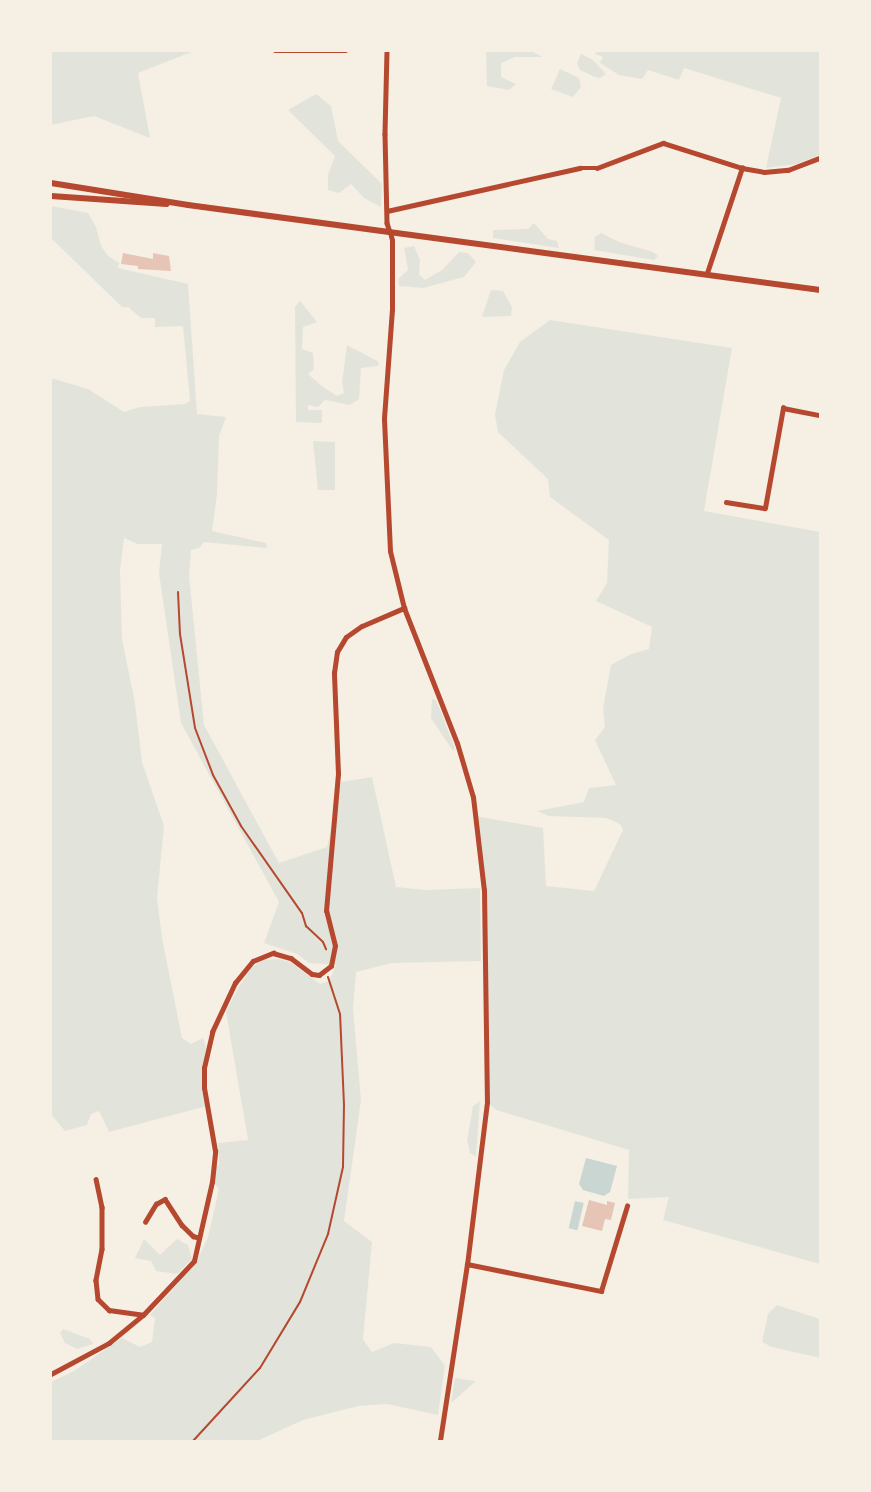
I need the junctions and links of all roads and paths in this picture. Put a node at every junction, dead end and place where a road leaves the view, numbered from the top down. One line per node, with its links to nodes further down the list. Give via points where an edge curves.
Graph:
1 (275, 51): 2 (street)
2 (346, 51)
3 (387, 51): 9 (street)
4 (820, 158): 5 (street, via 788,170 764,172)
5 (742, 168): 9 (street, via 663,143 597,168 580,168); 11 (street)
6 (51, 183): 8 (main road)
7 (51, 196): 8 (main road)
8 (188, 205): 10 (main road)
9 (387, 212): 10 (street)
10 (390, 232): 11 (main road); 16 (street, via 392,309 384,419 390,550)
11 (707, 273): 12 (main road)
12 (820, 290)
13 (820, 415): 14 (street, via 783,408 765,508)
14 (726, 502)
15 (178, 592): 17 (path, via 181,644 195,728 213,776 241,826)
16 (404, 608): 18 (street, via 362,626 346,637 337,652 334,673 338,774 326,911 335,958); 23 (street, via 457,743 473,797 484,890 487,1102)
17 (329, 956)
18 (326, 972): 22 (street, via 312,974 291,958 273,953 253,961 235,983 213,1032 204,1068 214,1151); 26 (path, via 340,1014 345,1105 342,1167 328,1234 300,1302 260,1368)
19 (96, 1179): 24 (street, via 102,1207 98,1299 109,1310)
20 (627, 1206): 23 (street, via 601,1292)
21 (145, 1222): 22 (street, via 156,1204 165,1199 182,1225)
22 (200, 1238): 24 (street, via 194,1262)
23 (467, 1264): 27 (street)
24 (143, 1315): 25 (street, via 109,1342)
25 (51, 1374)
26 (193, 1441)
27 (440, 1441)

